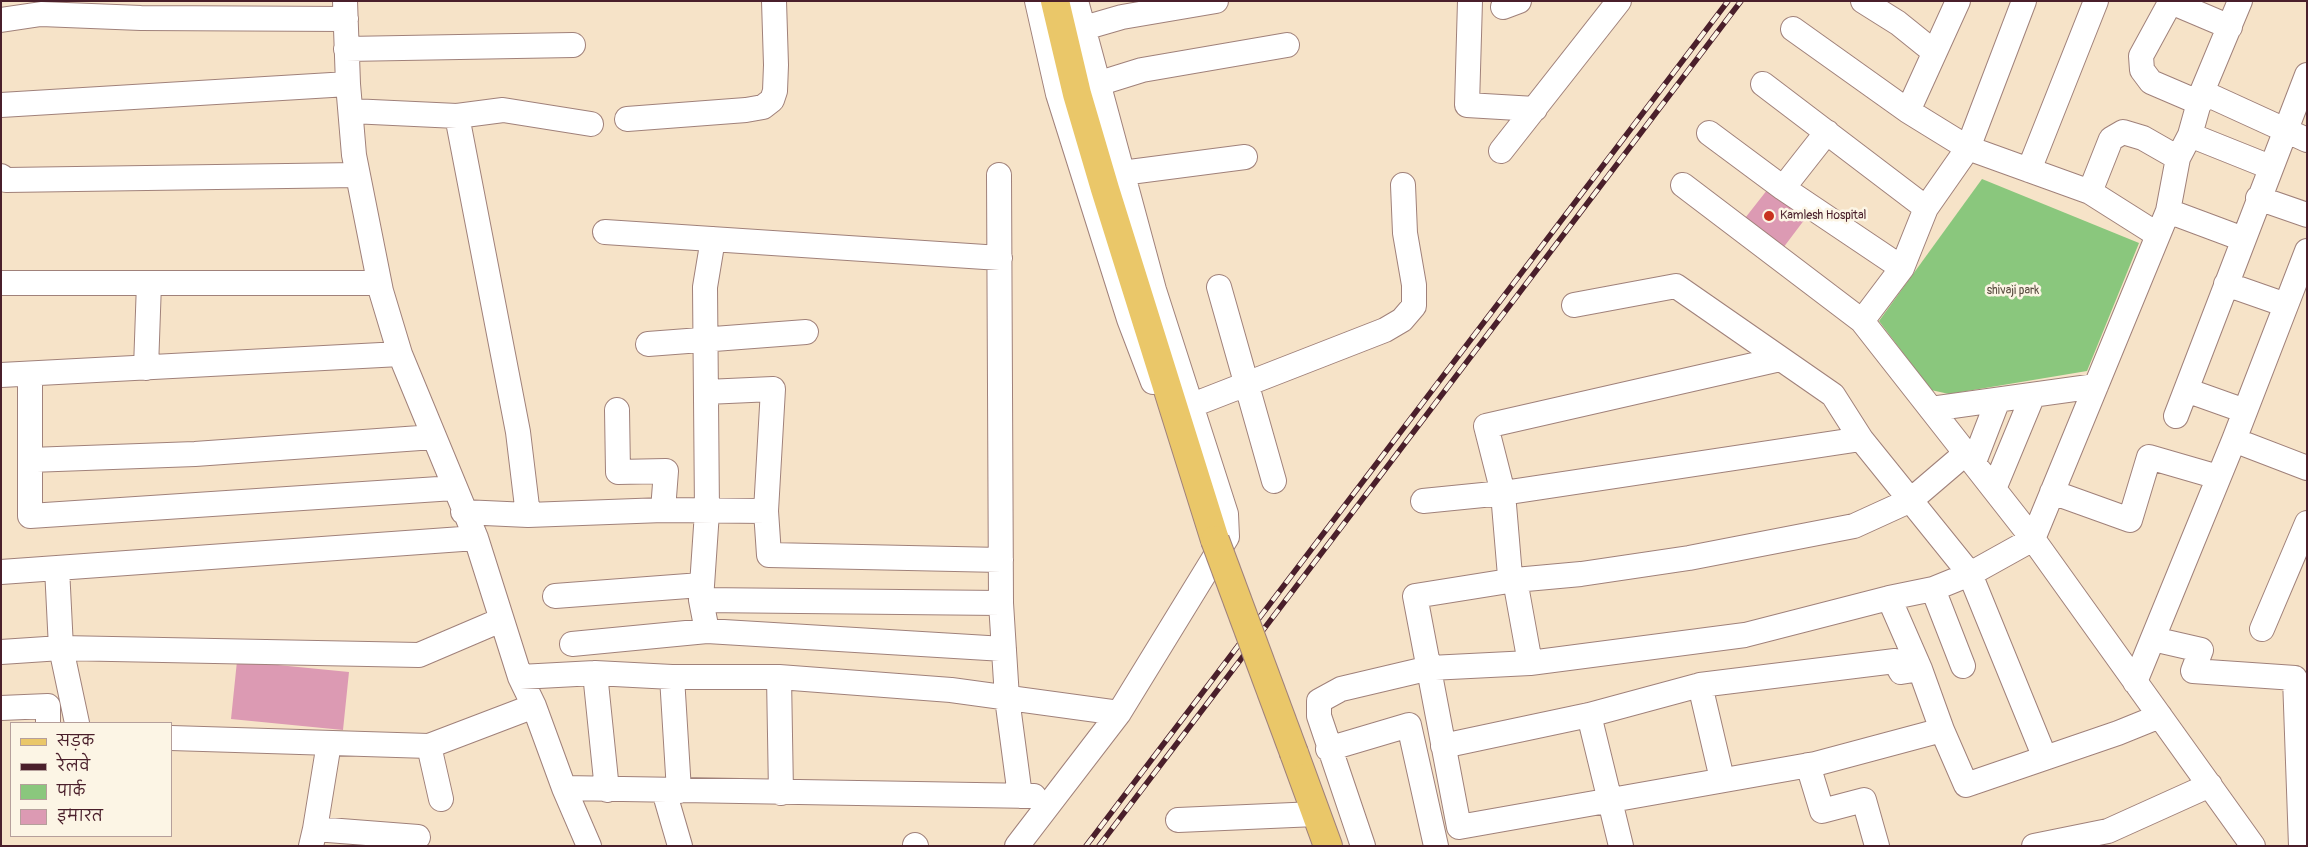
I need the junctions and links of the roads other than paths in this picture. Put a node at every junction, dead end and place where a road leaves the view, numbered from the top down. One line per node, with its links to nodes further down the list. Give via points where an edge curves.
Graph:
1 (774, 1): 34 (street, via 776,65 772,100 763,107 746,110)
2 (1037, 1): 115 (street, via 1058,94 1129,319)
3 (1055, 1): 115 (main road, via 1077,94 1105,189)
4 (1076, 1): 18 (street)
5 (1216, 1): 18 (street, via 1122,17)
6 (1470, 1): 30 (street, via 1467,105)
7 (1863, 1): 23 (street)
8 (1958, 1): 23 (street)
9 (2024, 1): 41 (street)
10 (2096, 1): 46 (street)
11 (2240, 1): 17 (street)
12 (2171, 2): 17 (street); 28 (street, via 2141,56 2142,70 2151,82)
13 (1613, 3): 30 (street)
14 (41, 8): 15 (street, via 141,18); 16 (street)
15 (345, 10): 22 (street)
16 (1, 20)
17 (2230, 27): 28 (street)
18 (1084, 28): 26 (street)
19 (1793, 29): 32 (street)
20 (573, 44): 22 (street)
21 (1287, 45): 26 (street, via 1142,70)
22 (346, 49): 25 (street)
23 (1934, 52): 32 (street)
24 (2307, 75): 36 (street)
25 (348, 84): 29 (street); 31 (street)
26 (1097, 84): 47 (street)
27 (1763, 84): 37 (street)
28 (2201, 97): 36 (street); 39 (street)
29 (1, 104)
30 (1535, 109): 42 (street)
31 (351, 111): 33 (street); 49 (street)
32 (1908, 112): 41 (street)
33 (457, 116): 35 (street, via 503,110); 111 (street, via 518,432)
34 (627, 120)
35 (591, 124)
36 (2284, 131): 40 (street); 45 (street)
37 (1827, 132): 53 (street); 56 (street)
38 (1709, 133): 53 (street)
39 (2190, 135): 44 (street); 45 (street)
40 (2307, 140)
41 (1968, 148): 46 (street); 56 (street)
42 (1501, 151)
43 (1244, 157): 47 (street)
44 (2178, 158): 54 (street, via 2143,138 2122,132 2111,138); 57 (street)
45 (2270, 167): 55 (street)
46 (2029, 170): 54 (street)
47 (1122, 173): 88 (street)
48 (999, 174): 64 (street)
49 (357, 175): 50 (street, via 6,180); 68 (street)
50 (1, 176)
51 (1402, 185): 82 (street, via 1414,306 1402,320 1385,330)
52 (1682, 185): 73 (street)
53 (1783, 188): 65 (street)
54 (2090, 192): 60 (street)
55 (2258, 198): 58 (street); 62 (street)
56 (1926, 208): 65 (street)
57 (2168, 211): 60 (street); 62 (street)
58 (2307, 215)
59 (604, 232): 61 (street)
60 (2158, 235): 83 (street)
61 (713, 239): 64 (street); 75 (street, via 705,287)
62 (2243, 239): 69 (street)
63 (2307, 251): 71 (street)
64 (1000, 258): 116 (street)
65 (1902, 268): 73 (street)
66 (1, 283): 67 (street)
67 (149, 283): 68 (street); 79 (street)
68 (379, 283): 77 (street)
69 (2226, 284): 71 (street); 84 (street)
70 (1219, 287): 82 (street)
71 (2286, 305): 91 (street)
72 (1574, 306): 78 (street, via 1676,286)
73 (1862, 321): 89 (street)
74 (806, 332): 75 (street)
75 (706, 340): 76 (street); 85 (street)
76 (648, 344)
77 (400, 354): 79 (street); 93 (street)
78 (1780, 359): 94 (street, via 1833,395); 104 (street, via 1486,426)
79 (146, 368): 81 (street)
80 (1, 375): 81 (street)
81 (30, 375): 97 (street)
82 (1245, 386): 88 (street); 100 (street)
83 (2096, 386): 86 (street); 103 (street)
84 (2186, 390): 91 (street); 92 (street)
85 (706, 392): 108 (street, via 773,389); 110 (street)
86 (2033, 395): 87 (street); 102 (street)
87 (1998, 400): 89 (street); 96 (street)
88 (1190, 406): 115 (street, via 1226,514 1227,537)
89 (1931, 409): 96 (street)
90 (617, 410): 107 (street, via 618,472 666,471)
91 (2245, 411): 95 (street)
92 (2176, 416)
93 (434, 437): 97 (street, via 195,454); 101 (street)
94 (1860, 439): 104 (street); 105 (street)
95 (2234, 440): 98 (street); 99 (street)
96 (1970, 457): 102 (street); 105 (street)
97 (30, 460): 101 (street, via 30,516)
98 (2307, 468)
99 (2218, 477): 103 (street, via 2149,457 2130,520); 129 (street)
100 (1274, 481)
101 (454, 488): 109 (street)
102 (1994, 489): 114 (street)
103 (2052, 492): 114 (street)
104 (1502, 493): 106 (street); 120 (street, via 1510,576)
105 (1911, 500): 119 (street); 120 (street, via 1854,526 1689,558)
106 (1423, 501)
107 (663, 510): 110 (street); 111 (street)
108 (766, 511): 110 (street); 116 (street, via 769,555)
109 (463, 512): 111 (street); 113 (street)
110 (707, 512): 122 (street)
111 (528, 515)
112 (2307, 523): 128 (street)
113 (476, 538): 117 (street); 126 (street)
114 (2033, 540): 119 (street); 142 (street)
115 (1216, 546): 147 (street); 170 (main road, bridge)
116 (1001, 560): 125 (street)
117 (58, 568): 118 (street); 131 (street)
118 (1, 572)
119 (1970, 574): 121 (street); 158 (street)
120 (1516, 580): 134 (street); 136 (street, via 1415,596)
121 (1933, 589): 124 (street); 135 (street)
122 (701, 593): 123 (street); 125 (street); 127 (street)
123 (555, 596)
124 (1889, 598): 134 (street, via 1745,635); 137 (street)
125 (1001, 603): 132 (street)
126 (501, 620): 131 (street, via 419,655); 139 (street)
127 (707, 630): 130 (street); 132 (street)
128 (2262, 630)
129 (2153, 639): 142 (street); 185 (street, via 2201,650 2194,671 2295,678)
130 (572, 644)
131 (61, 648): 133 (street); 151 (street)
132 (1004, 649): 144 (street)
133 (1, 652)
134 (1530, 663): 136 (street)
135 (1963, 666)
136 (1430, 668): 156 (street); 157 (street, via 1341,689 1319,701 1318,716)
137 (1920, 669): 143 (street, via 1901,672 1896,661); 152 (street)
138 (595, 673): 139 (street); 140 (street); 163 (street)
139 (520, 677): 145 (street)
140 (672, 677): 141 (street); 164 (street)
141 (779, 677): 144 (street, via 951,690); 165 (street)
142 (2135, 682): 149 (street)
143 (1700, 685): 148 (street); 160 (street)
144 (1007, 698): 147 (street); 166 (street)
145 (534, 706): 155 (street); 162 (street)
146 (1, 708): 150 (street, via 48,706)
147 (1119, 713): 167 (street)
148 (1589, 714): 156 (street); 169 (street)
149 (2160, 716): 158 (street); 161 (street)
150 (48, 722)
151 (76, 722)
152 (1942, 730): 158 (street, via 1966,785); 159 (street)
153 (172, 738): 154 (street)
154 (329, 743): 155 (street); 173 (street)
155 (429, 746): 168 (street)
156 (1443, 746): 169 (street, via 1459,827)
157 (1328, 749): 179 (street); 180 (street, via 1409,725)
158 (2045, 758)
159 (1808, 765): 160 (street); 182 (street, via 1822,811 1864,800)
160 (1722, 779): 169 (street)
161 (2210, 786): 174 (street); 184 (street)
162 (564, 788): 163 (street); 175 (street)
163 (607, 790): 164 (street)
164 (671, 791): 165 (street); 176 (street)
165 (781, 793): 166 (street)
166 (1020, 796): 167 (street)
167 (1055, 797): 177 (street)
168 (441, 799)
169 (1610, 800): 181 (street)
170 (1316, 814): 171 (street); 178 (main road)
171 (1178, 820)
172 (418, 836): 173 (street)
173 (313, 837)
174 (2088, 840): 183 (street)
175 (589, 846)
176 (680, 846)
177 (1018, 846)
178 (1328, 846)
179 (1363, 846)
180 (1436, 846)
181 (1621, 846)
182 (1877, 846)
183 (2034, 846)
184 (2253, 846)
185 (2301, 846)

